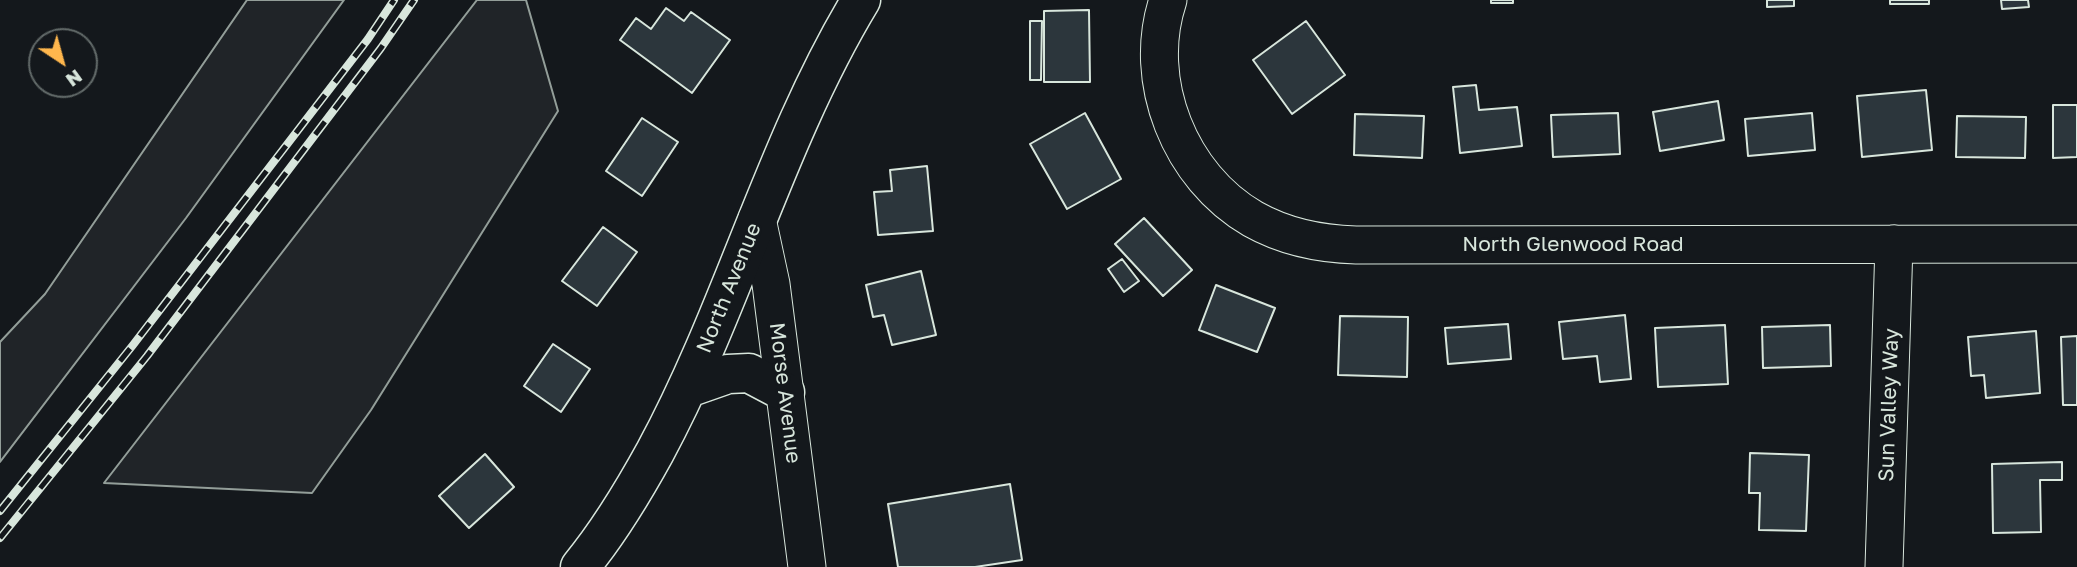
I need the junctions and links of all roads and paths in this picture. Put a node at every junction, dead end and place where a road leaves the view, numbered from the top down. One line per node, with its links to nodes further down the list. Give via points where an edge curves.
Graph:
1 (861, 0): 3 (main road, North Avenue, via 809,96)
2 (1168, 0): 4 (street, North Glenwood Road, via 1159,54 1161,73 1168,113 1185,149 1208,182 1237,208 1291,235 1356,245)
3 (757, 219): 6 (main road, North Avenue); 7 (street, Morse Avenue)
4 (1894, 244): 5 (street, North Glenwood Road); 10 (street, Sun Valley Way)
5 (2077, 244)
6 (688, 388): 7 (main road, via 728,374 749,373); 8 (main road, North Avenue, via 637,484)
7 (785, 392): 9 (street, Morse Avenue)
8 (580, 567)
9 (807, 567)
10 (1884, 567)

